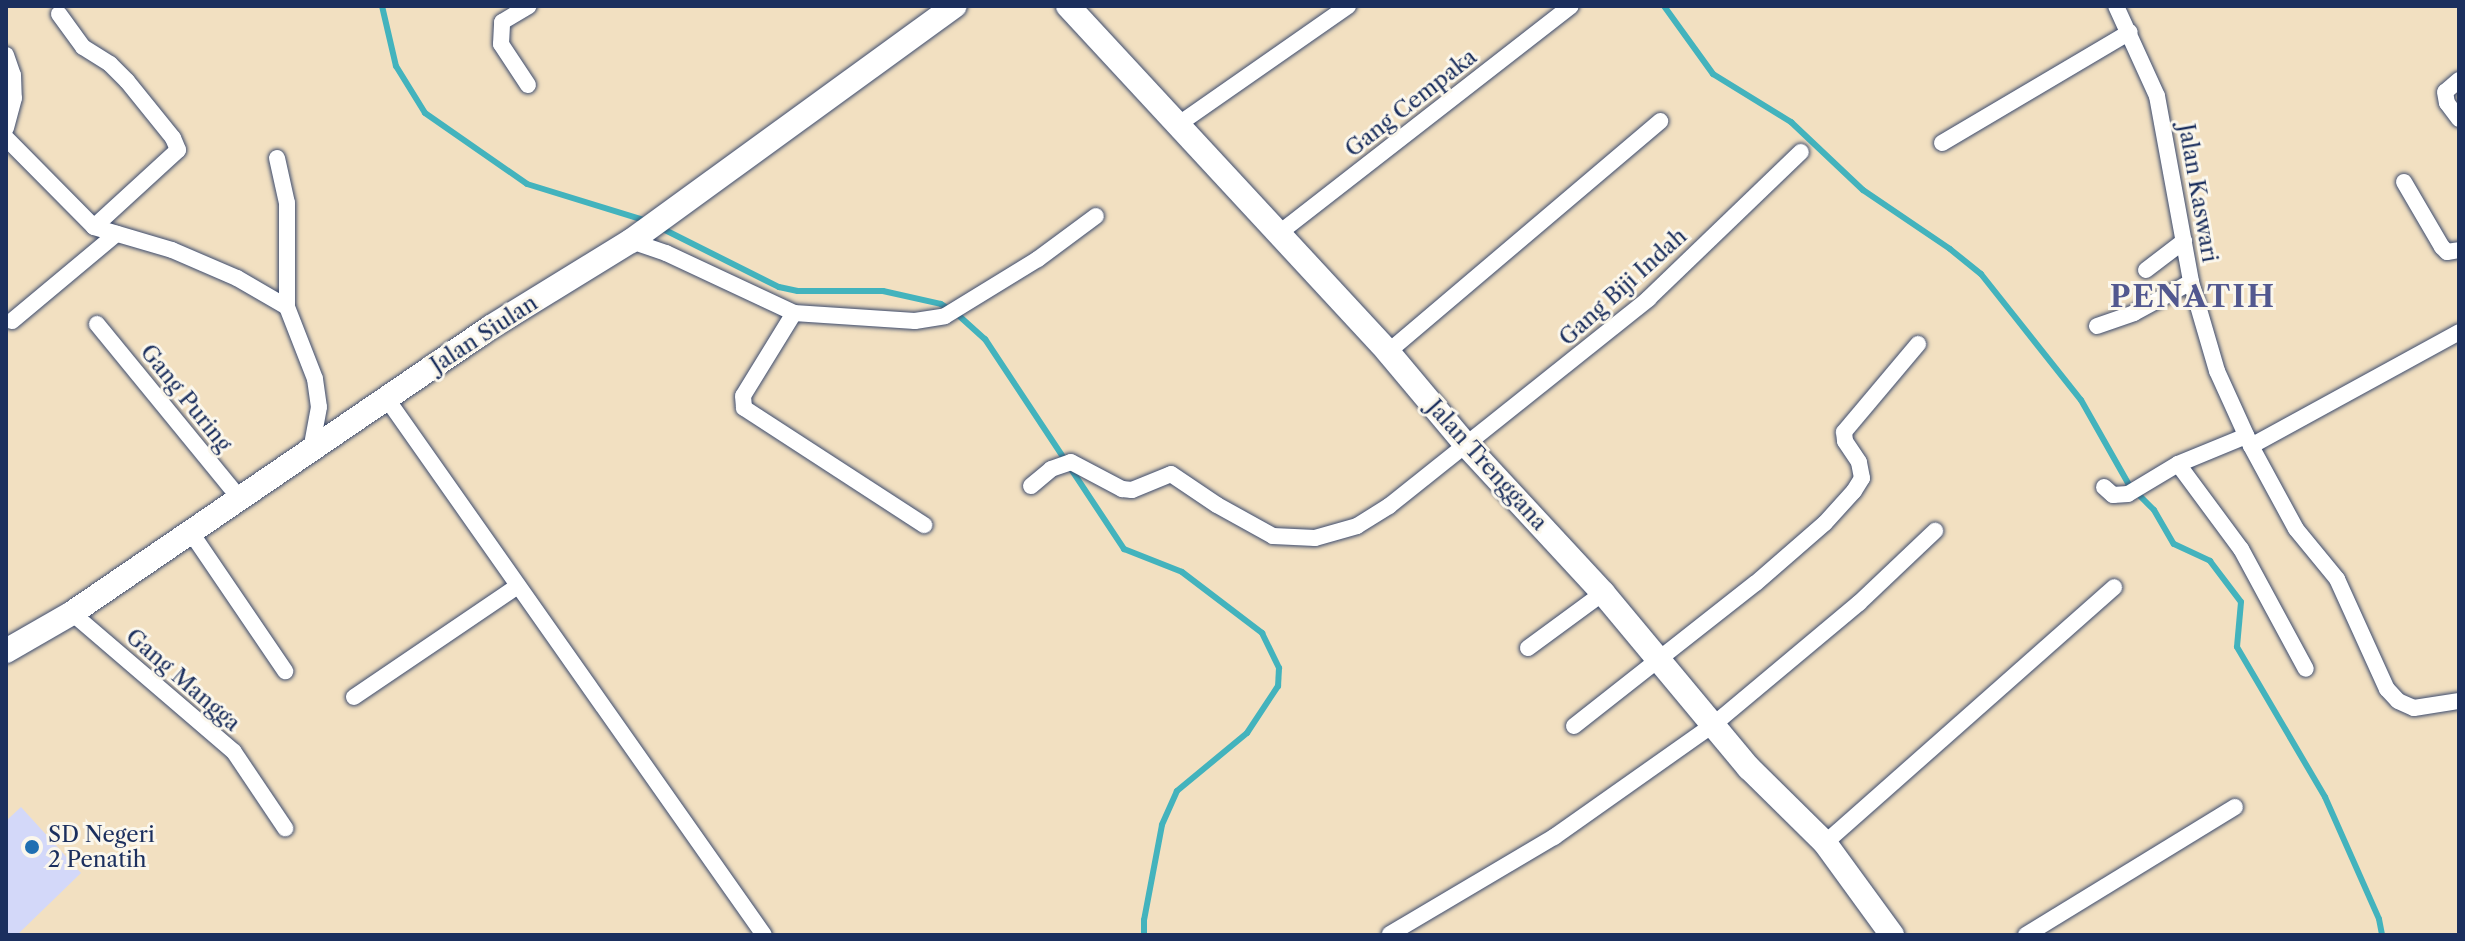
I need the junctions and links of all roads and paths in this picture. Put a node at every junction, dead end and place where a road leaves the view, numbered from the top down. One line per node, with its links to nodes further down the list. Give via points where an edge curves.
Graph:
1 (529, 6): 11 (street, via 502,22 501,44)
2 (955, 6): 25 (main road, Jalan Siulan)
3 (1068, 6): 14 (main road, Jalan Trenggana)
4 (1348, 6): 14 (street)
5 (1571, 6): 24 (street, Gang Cempaka)
6 (2116, 6): 8 (street, Jalan Kaswari)
7 (59, 14): 22 (street, via 83,47 127,81 178,150)
8 (2130, 32): 17 (street); 26 (street, Jalan Kaswari, via 2161,111)
9 (6, 55): 15 (street, via 14,98)
10 (2459, 80): 12 (street, via 2445,92)
11 (528, 85)
12 (2459, 119)
13 (1660, 121): 37 (street)
14 (1176, 126): 24 (main road, Jalan Trenggana)
15 (6, 128)
16 (6, 138): 22 (street)
17 (1942, 143)
18 (1801, 152): 41 (street, Gang Biji Indah, via 1648,299)
19 (277, 158): 30 (street, via 287,203)
20 (2404, 182): 27 (street, via 2442,247 2447,252)
21 (1096, 216): 31 (street, via 958,310 915,321)
22 (94, 227): 23 (street)
23 (116, 234): 30 (street, via 172,250); 32 (street)
24 (1278, 234): 37 (main road, Jalan Trenggana)
25 (631, 241): 31 (street); 38 (main road, Jalan Siulan, via 491,327)
26 (2184, 241): 28 (street); 29 (street, Jalan Kaswari)
27 (2459, 250)
28 (2146, 270)
29 (2191, 282): 34 (street); 39 (street, Jalan Kaswari, via 2217,371)
30 (287, 307): 40 (street, via 315,379)
31 (794, 313): 46 (street, via 743,396 744,408)
32 (12, 321)
33 (97, 324): 45 (street, Gang Puring)
34 (2097, 326)
35 (2459, 332): 39 (street)
36 (1918, 344): 55 (street, via 1844,432 1862,478 1854,491 1756,583)
37 (1388, 352): 41 (main road, Jalan Trenggana)
38 (379, 405): 40 (main road, Jalan Siulan); 49 (street)
39 (2248, 441): 42 (street); 59 (street, Jalan Kaswari, via 2296,529 2337,579 2387,689 2414,708)
40 (320, 443): 45 (main road, Jalan Siulan)
41 (1466, 445): 43 (street, Gang Biji Indah, via 1368,519 1315,538 1288,539 1263,532 1171,474 1122,489 1071,462 1051,469); 51 (main road, Jalan Trenggana)
42 (2178, 464): 44 (street, via 2128,494 2113,495); 56 (street, via 2241,549)
43 (1031, 486)
44 (2104, 487)
45 (241, 500): 48 (main road, Jalan Siulan)
46 (924, 525)
47 (1935, 531): 60 (street, via 1859,603)
48 (192, 534): 52 (main road, Jalan Siulan); 57 (street)
49 (518, 586): 58 (street); 66 (street)
50 (2114, 587): 64 (street)
51 (1603, 593): 53 (street); 55 (main road, Jalan Trenggana)
52 (72, 613): 54 (main road, Jalan Siulan); 63 (street, Gang Mangga, via 234,752)
53 (1528, 648)
54 (6, 651)
55 (1656, 659): 60 (main road, Jalan Trenggana); 61 (street)
56 (2306, 669)
57 (285, 671)
58 (354, 697)
59 (2459, 701)
60 (1713, 725): 64 (main road, Jalan Trenggana); 65 (street, via 1554,837)
61 (1574, 726)
62 (2235, 807): 68 (street)
63 (285, 828)
64 (1825, 843): 67 (main road, Jalan Trenggana)
65 (1390, 934)
66 (764, 935)
67 (1892, 935)
68 (2026, 935)

